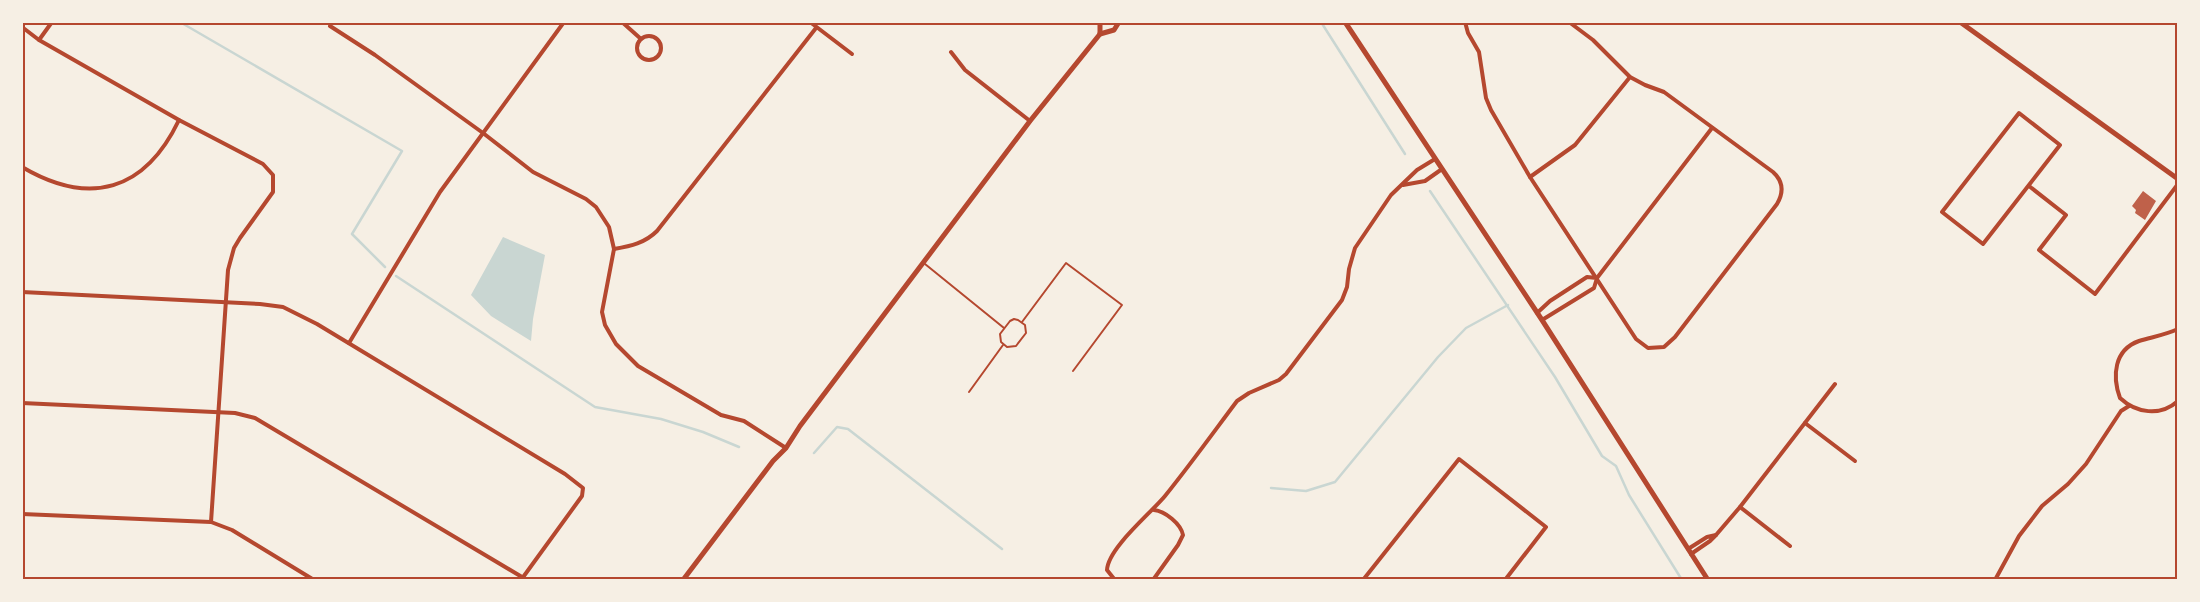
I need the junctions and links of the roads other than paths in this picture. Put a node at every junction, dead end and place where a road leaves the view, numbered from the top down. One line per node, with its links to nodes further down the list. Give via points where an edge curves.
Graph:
1 (52, 22): 16 (street)
2 (564, 22): 23 (street)
3 (622, 22): 15 (street)
4 (810, 22): 13 (street)
5 (1100, 22): 14 (street)
6 (1119, 22): 14 (street, via 1114,30)
7 (1345, 22): 24 (street)
8 (1465, 22): 27 (street, via 1479,52 1488,103)
9 (1569, 22): 19 (street, via 1593,40)
10 (1960, 22): 28 (street)
11 (330, 26): 23 (street)
12 (22, 27): 16 (street)
13 (816, 28): 18 (street); 32 (street, via 657,231 632,246)
14 (1100, 34): 21 (street)
15 (641, 38): 15 (street, via 656,39 661,49 658,56 651,60 640,57 637,46)
16 (39, 40): 20 (street)
17 (951, 52): 21 (street, via 965,70)
18 (852, 54)
19 (1630, 77): 22 (street, via 1664,92); 27 (street, via 1575,145)
20 (179, 120): 25 (street, via 171,137 142,171 100,189 52,182); 36 (street, via 255,160 273,175 273,192 234,248)
21 (1030, 121): 33 (street)
22 (1712, 128): 34 (street); 34 (street, via 1777,176 1782,188 1777,204 1670,342 1661,348 1648,348 1636,339)
23 (483, 133): 32 (street, via 533,172 596,207 609,228); 42 (street, via 440,192)
24 (1435, 159): 26 (street); 30 (street, via 1417,170)
25 (22, 166)
26 (1442, 169): 30 (street, via 1425,181); 37 (street)
27 (1530, 177): 34 (street)
28 (2178, 179)
29 (2178, 184): 31 (street, via 2095,294 2039,250 2066,215)
30 (1403, 185): 55 (street, via 1387,201 1355,248 1342,300 1290,369 1279,380 1238,401)
31 (2029, 186): 31 (street, via 1983,244 1942,212 2020,113 2060,145)
32 (614, 249): 52 (street, via 602,312 616,344 638,366 721,415 744,421)
33 (923, 263): 40 (lane); 52 (street)
34 (1597, 278): 37 (street, via 1587,277); 38 (street, via 1594,288)
35 (22, 292): 36 (street)
36 (224, 302): 42 (street, via 283,307); 50 (street)
37 (1537, 313): 38 (street)
38 (1542, 320): 59 (street)
39 (1022, 322): 40 (lane, via 1014,319); 43 (lane, via 1026,329 1016,346); 44 (lane, via 1066,262 1122,305)
40 (1004, 328): 43 (lane, via 999,338)
41 (2178, 329): 49 (street, via 2139,341 2124,351 2117,362 2115,374 2120,398)
42 (349, 343): 60 (street, via 583,488 582,496)
43 (1003, 345): 46 (lane)
44 (1073, 372)
45 (1835, 384): 51 (street)
46 (969, 392)
47 (2178, 401): 49 (street, via 2153,411)
48 (22, 403): 50 (street)
49 (2129, 406): 69 (street, via 2121,412 2086,464 2042,506 2010,550)
50 (219, 413): 57 (street); 60 (street, via 246,415 266,423)
51 (1805, 424): 53 (street); 54 (street)
52 (786, 448): 63 (street)
53 (1855, 461)
54 (1740, 507): 58 (street); 59 (street, via 1716,535 1707,537)
55 (1154, 510): 64 (street, via 1132,530 1109,560 1107,570); 65 (street, via 1179,526 1183,535)
56 (22, 514): 57 (street)
57 (211, 522): 61 (street, via 232,530)
58 (1790, 546)
59 (1690, 551): 68 (street)
60 (522, 578): 62 (street)
61 (314, 580)
62 (527, 580)
63 (683, 580)
64 (1116, 580)
65 (1153, 580)
66 (1364, 580): 67 (street, via 1459,458 1546,527)
67 (1505, 580)
68 (1708, 580)
69 (1995, 580)

